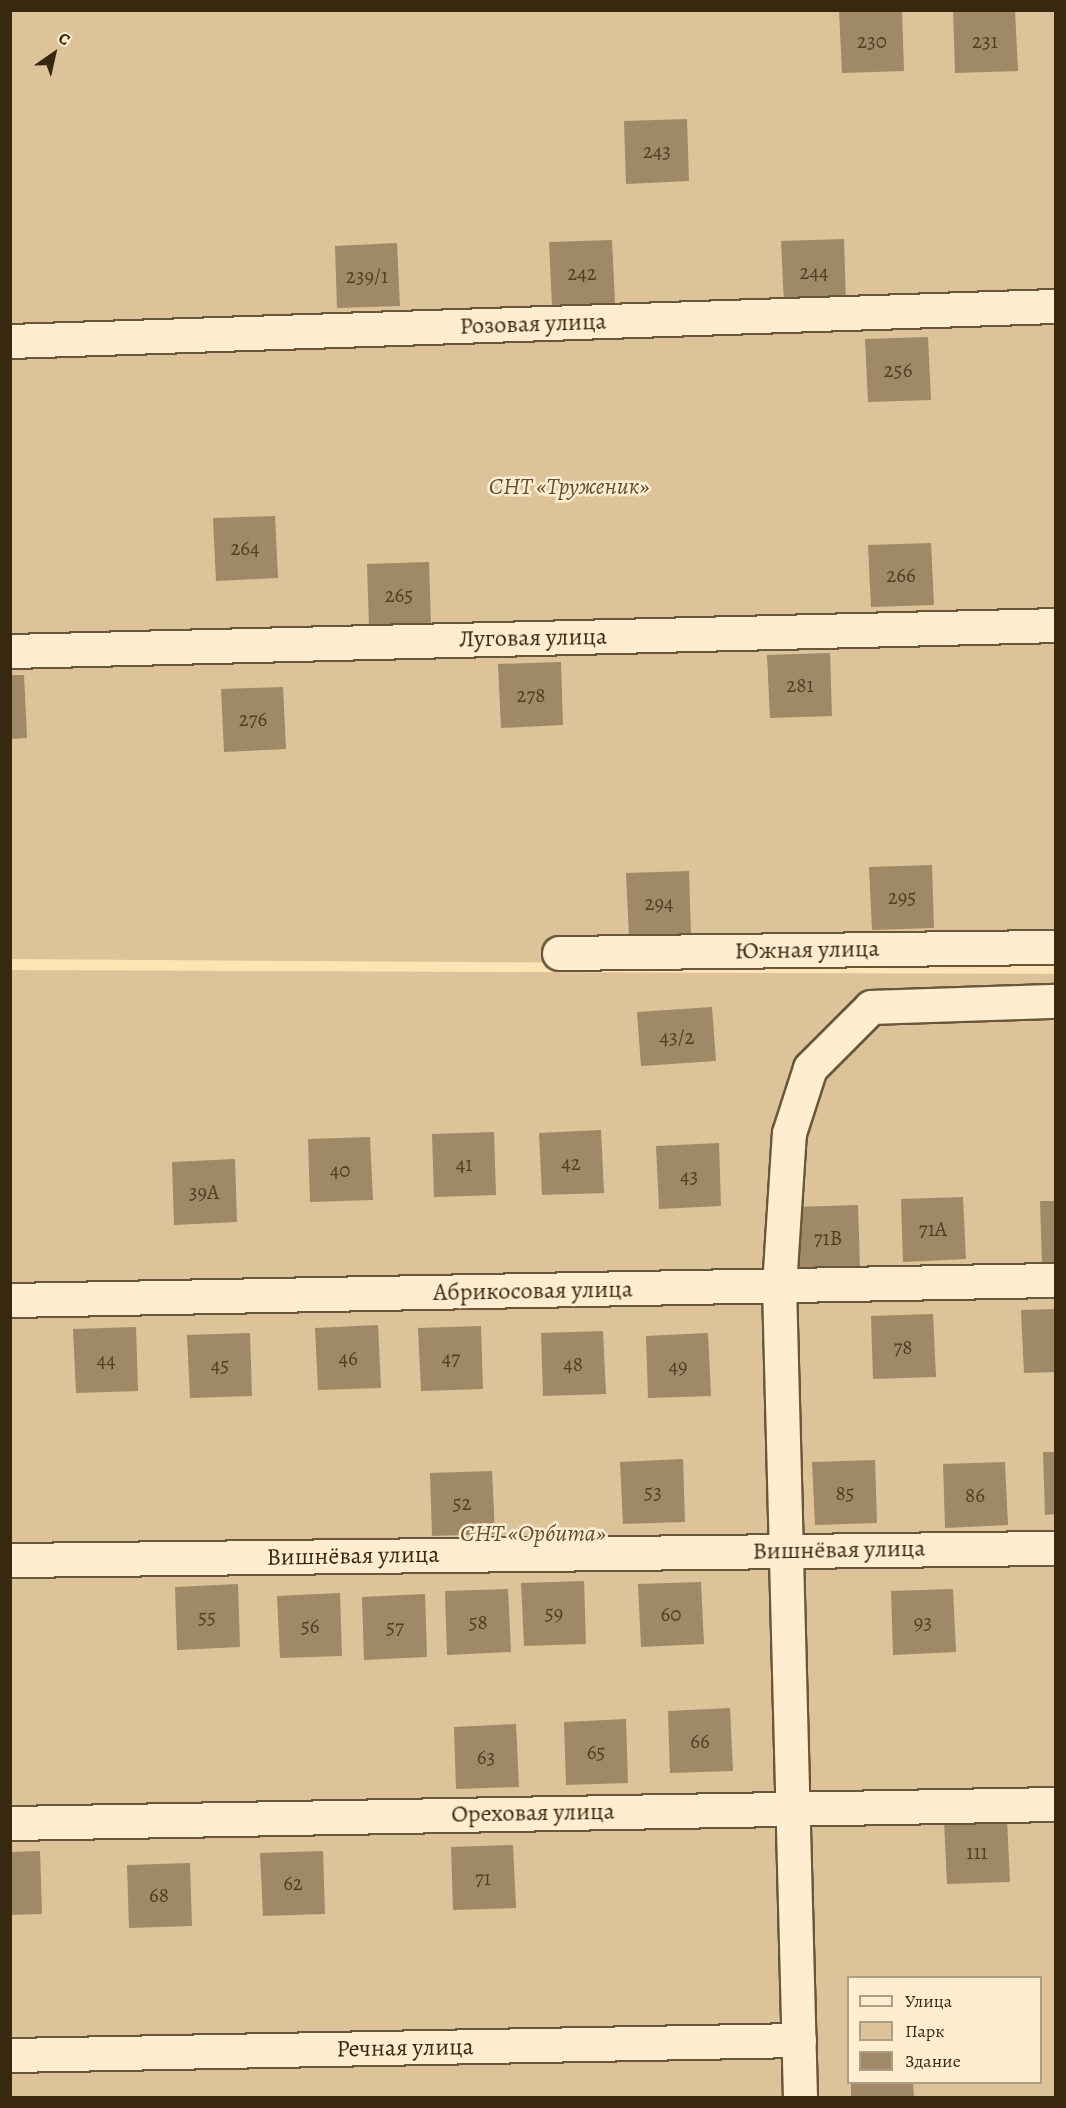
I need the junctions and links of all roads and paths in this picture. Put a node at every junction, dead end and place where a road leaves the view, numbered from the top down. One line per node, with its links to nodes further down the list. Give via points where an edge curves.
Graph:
1 (1056, 306): 2 (street, Розовая улица)
2 (10, 341)
3 (1056, 625): 4 (street, Луговая улица)
4 (10, 651)
5 (1056, 947): 6 (street, Южная улица)
6 (559, 953)
7 (1056, 1001): 9 (street, via 871,1007 810,1068 789,1133)
8 (1056, 1280): 9 (street, Абрикосовая улица)
9 (779, 1286): 10 (street, Абрикосовая улица); 12 (street)
10 (10, 1300)
11 (1056, 1548): 12 (street, Вишнёвая улица)
12 (786, 1551): 13 (street, Вишнёвая улица); 15 (street)
13 (10, 1560)
14 (1056, 1804): 15 (street, Ореховая улица)
15 (791, 1808): 16 (street, Ореховая улица); 17 (street)
16 (10, 1823)
17 (799, 2040): 18 (street, Речная улица); 19 (street)
18 (10, 2055)
19 (800, 2097)

